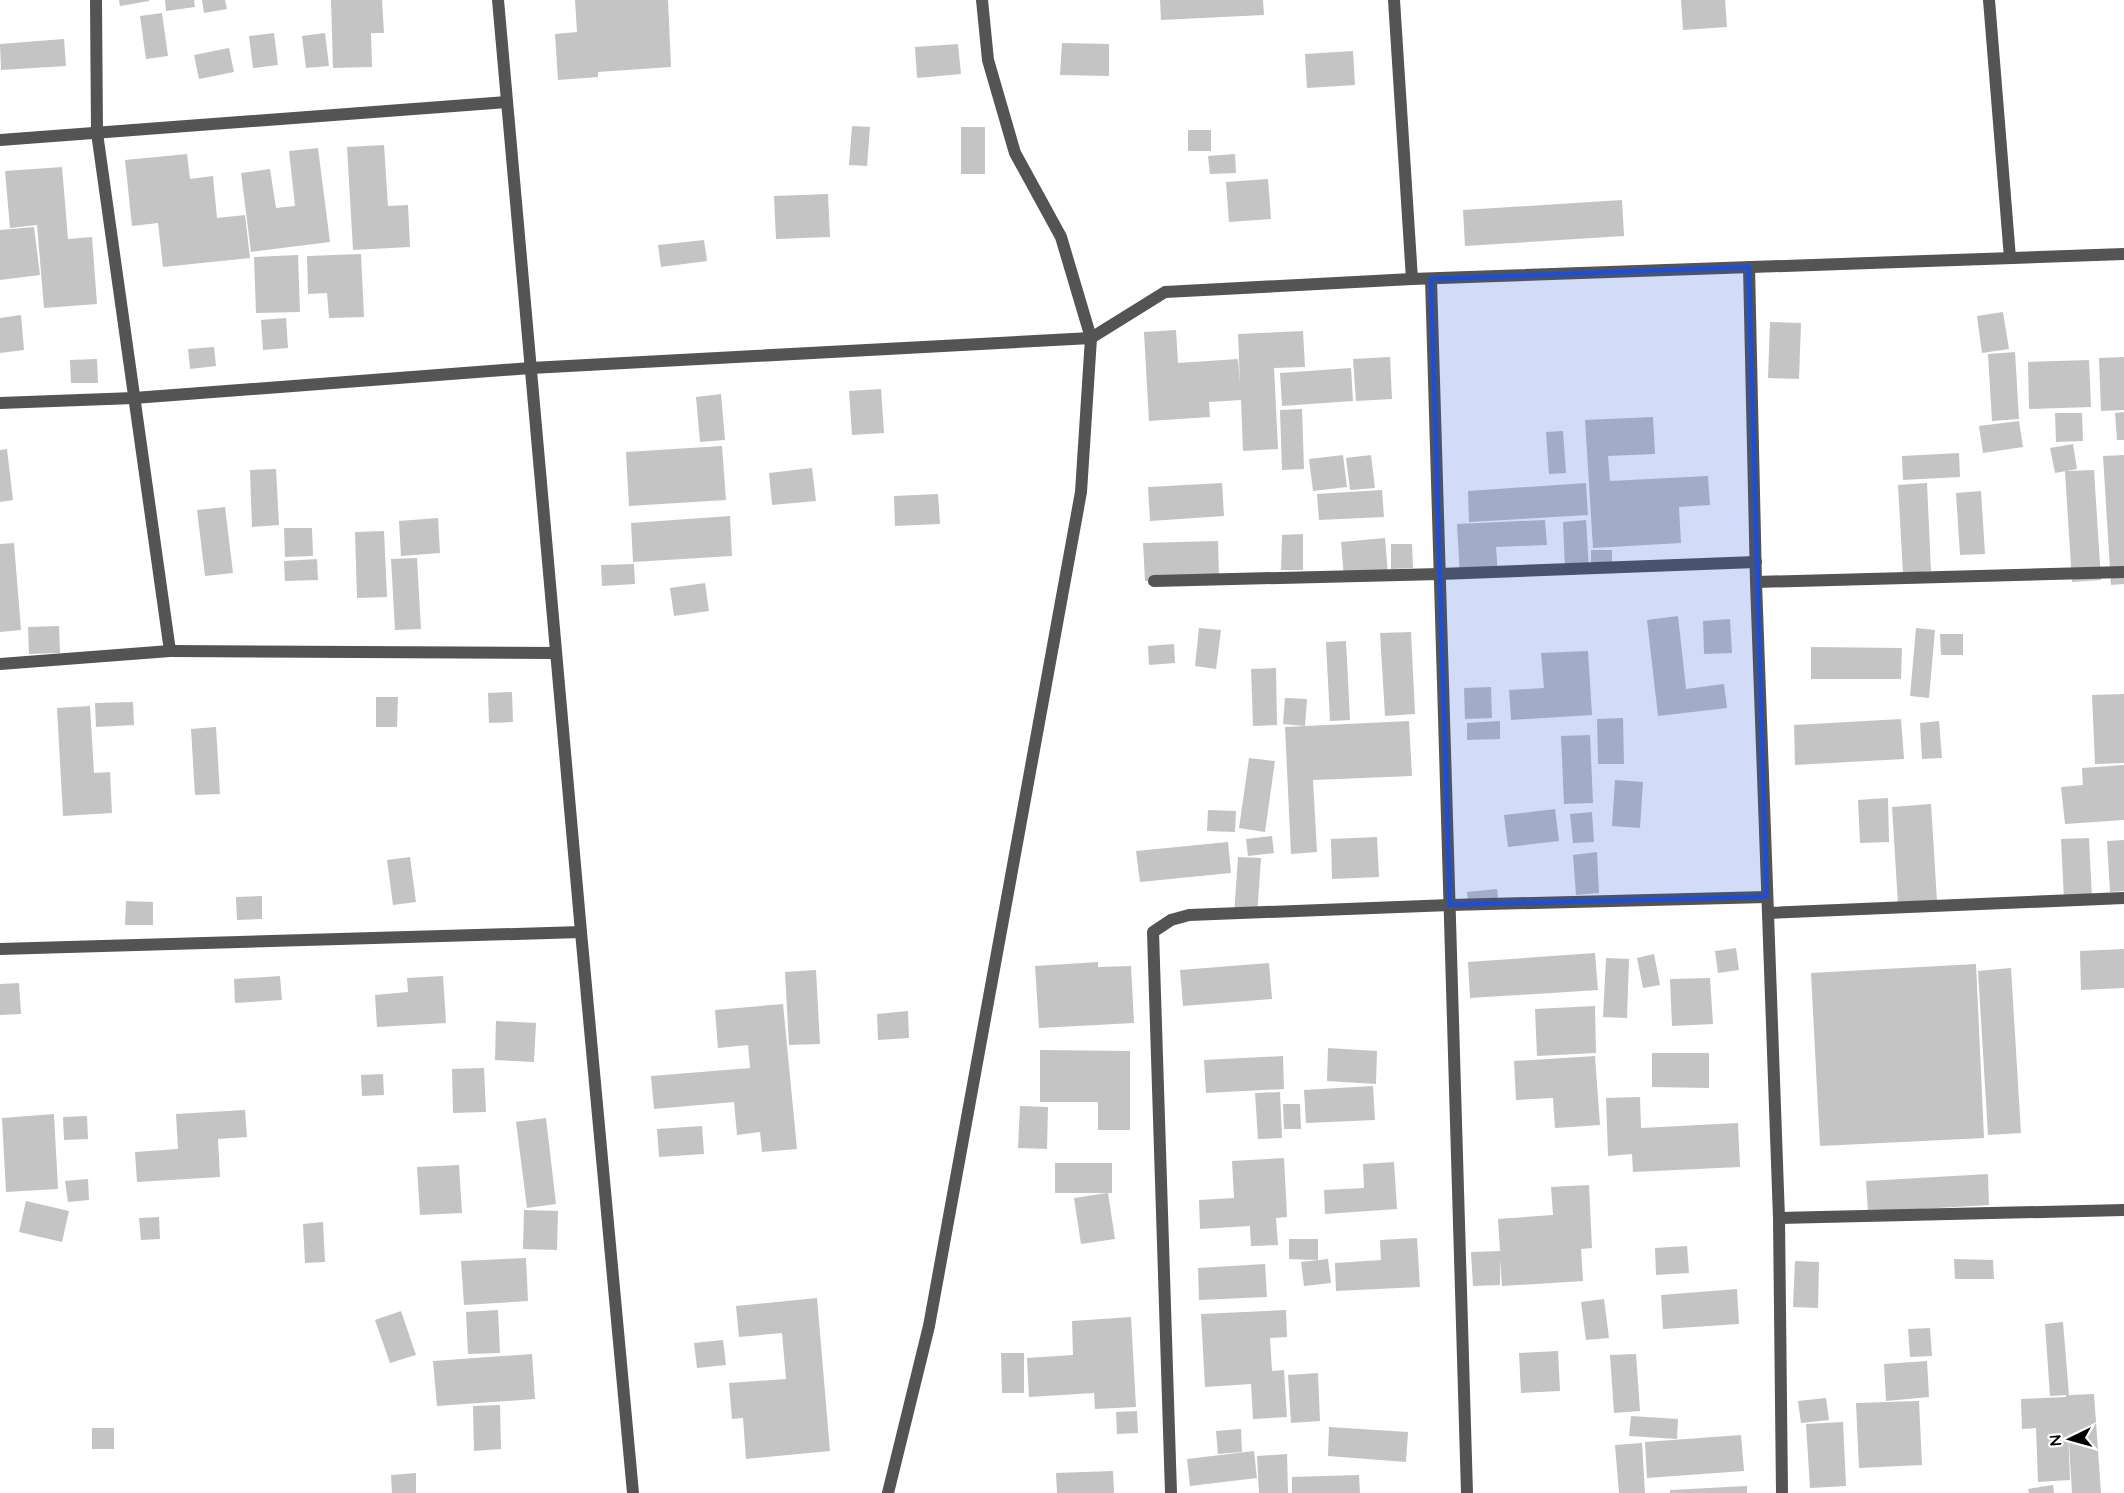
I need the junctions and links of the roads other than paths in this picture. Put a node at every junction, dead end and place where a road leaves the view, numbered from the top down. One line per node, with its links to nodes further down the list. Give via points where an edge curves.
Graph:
1 (96, 0): 7 (street)
2 (498, 0): 6 (street)
3 (982, 0): 14 (street, via 988,60 1015,153 1061,237)
4 (1394, 0): 12 (street)
5 (1989, 0): 10 (street)
6 (507, 102): 7 (street); 15 (street)
7 (97, 133): 8 (street); 16 (street)
8 (0, 140)
9 (2124, 254): 10 (street)
10 (2010, 258): 11 (street)
11 (1749, 267): 13 (street); 18 (street)
12 (1412, 279): 13 (street); 14 (street, via 1164,292)
13 (1431, 279): 20 (street)
14 (1091, 338): 15 (street); 35 (street, via 1082,492 929,1326)
15 (531, 368): 16 (street); 24 (street)
16 (134, 398): 17 (street); 23 (street)
17 (0, 403)
18 (1756, 562): 20 (street); 22 (street)
19 (2124, 572): 22 (street)
20 (1440, 574): 21 (street); 28 (street)
21 (1154, 581)
22 (1756, 582): 26 (street)
23 (170, 651): 24 (street); 25 (street)
24 (556, 653): 30 (street)
25 (0, 664)
26 (1767, 897): 28 (street); 29 (street)
27 (2124, 898): 29 (street)
28 (1450, 905): 36 (street, via 1189,915 1171,920 1153,932); 37 (street)
29 (1768, 913): 33 (street)
30 (581, 933): 31 (street); 34 (street)
31 (0, 949)
32 (2124, 1210): 33 (street)
33 (1779, 1218): 38 (street)
34 (633, 1493)
35 (888, 1493)
36 (1171, 1493)
37 (1467, 1493)
38 (1782, 1493)

